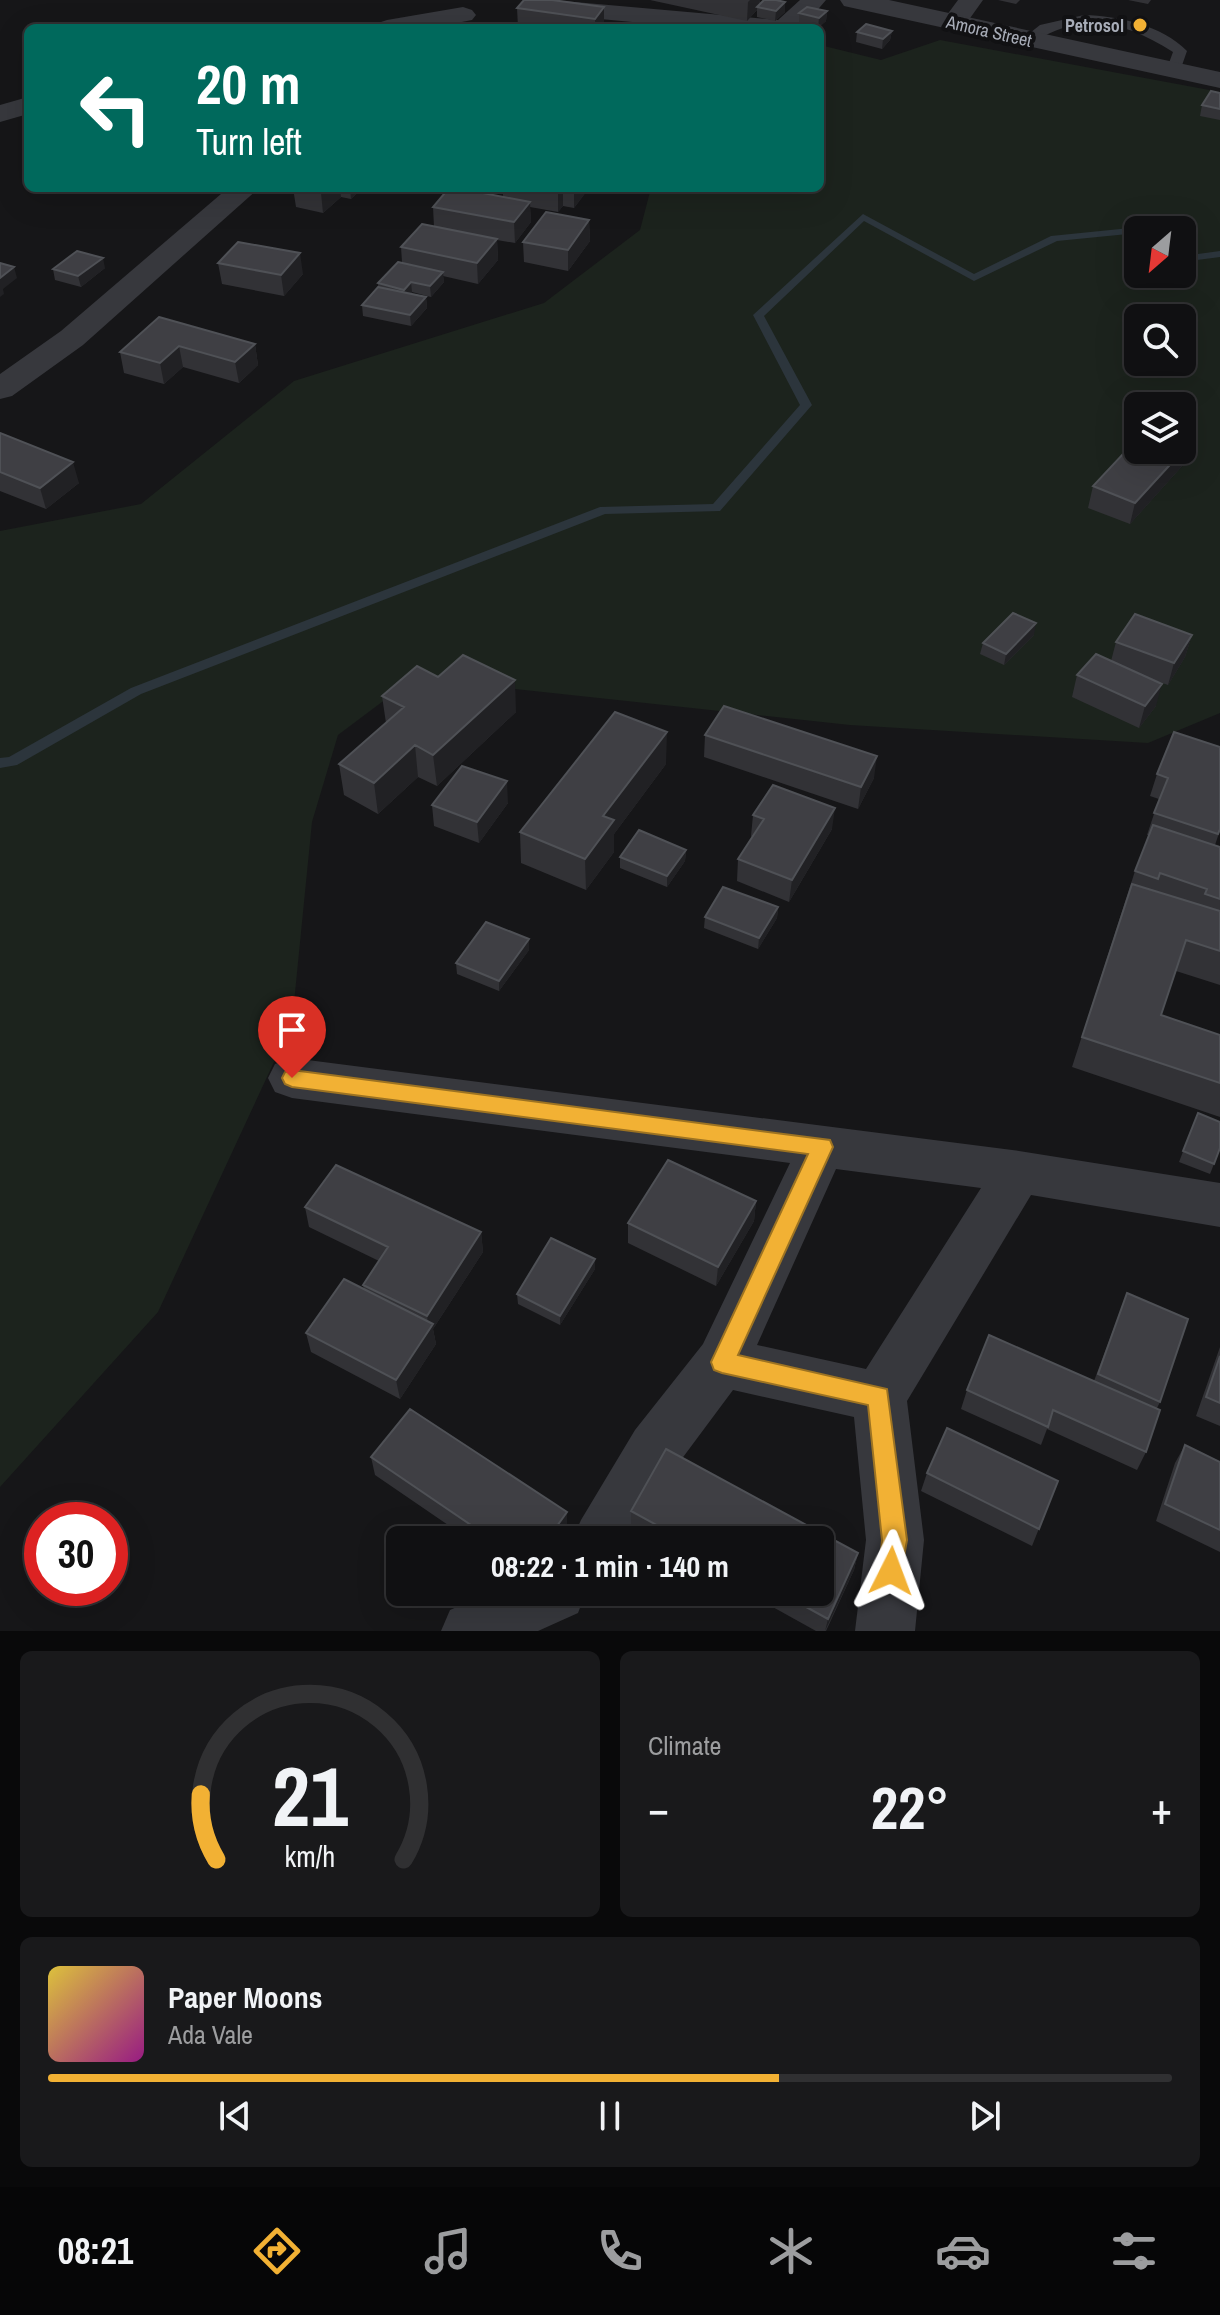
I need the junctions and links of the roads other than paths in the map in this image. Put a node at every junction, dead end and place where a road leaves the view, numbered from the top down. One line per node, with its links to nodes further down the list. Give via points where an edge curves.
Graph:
1 (814, 0): 9 (street)
2 (853, 0): 6 (street, Amora Street)
3 (971, 0): 6 (street)
4 (534, 6): 8 (street)
5 (463, 14): 7 (street)
6 (954, 23): 10 (street, Amora Street)
7 (409, 24)
8 (734, 24)
9 (792, 24)
10 (1220, 80)
11 (24, 106): 12 (street)
12 (0, 114)
13 (240, 192): 14 (street, via 72,338)
14 (0, 389)
15 (292, 1078): 16 (street)
16 (822, 1147): 17 (street); 19 (street)
17 (1019, 1172): 18 (street); 20 (street)
18 (1220, 1205)
19 (722, 1362): 20 (street); 21 (street, via 655,1449)
20 (879, 1397): 24 (street, via 895,1540)
21 (609, 1526)
22 (526, 1606): 23 (street)
23 (471, 1631)
24 (885, 1631)

